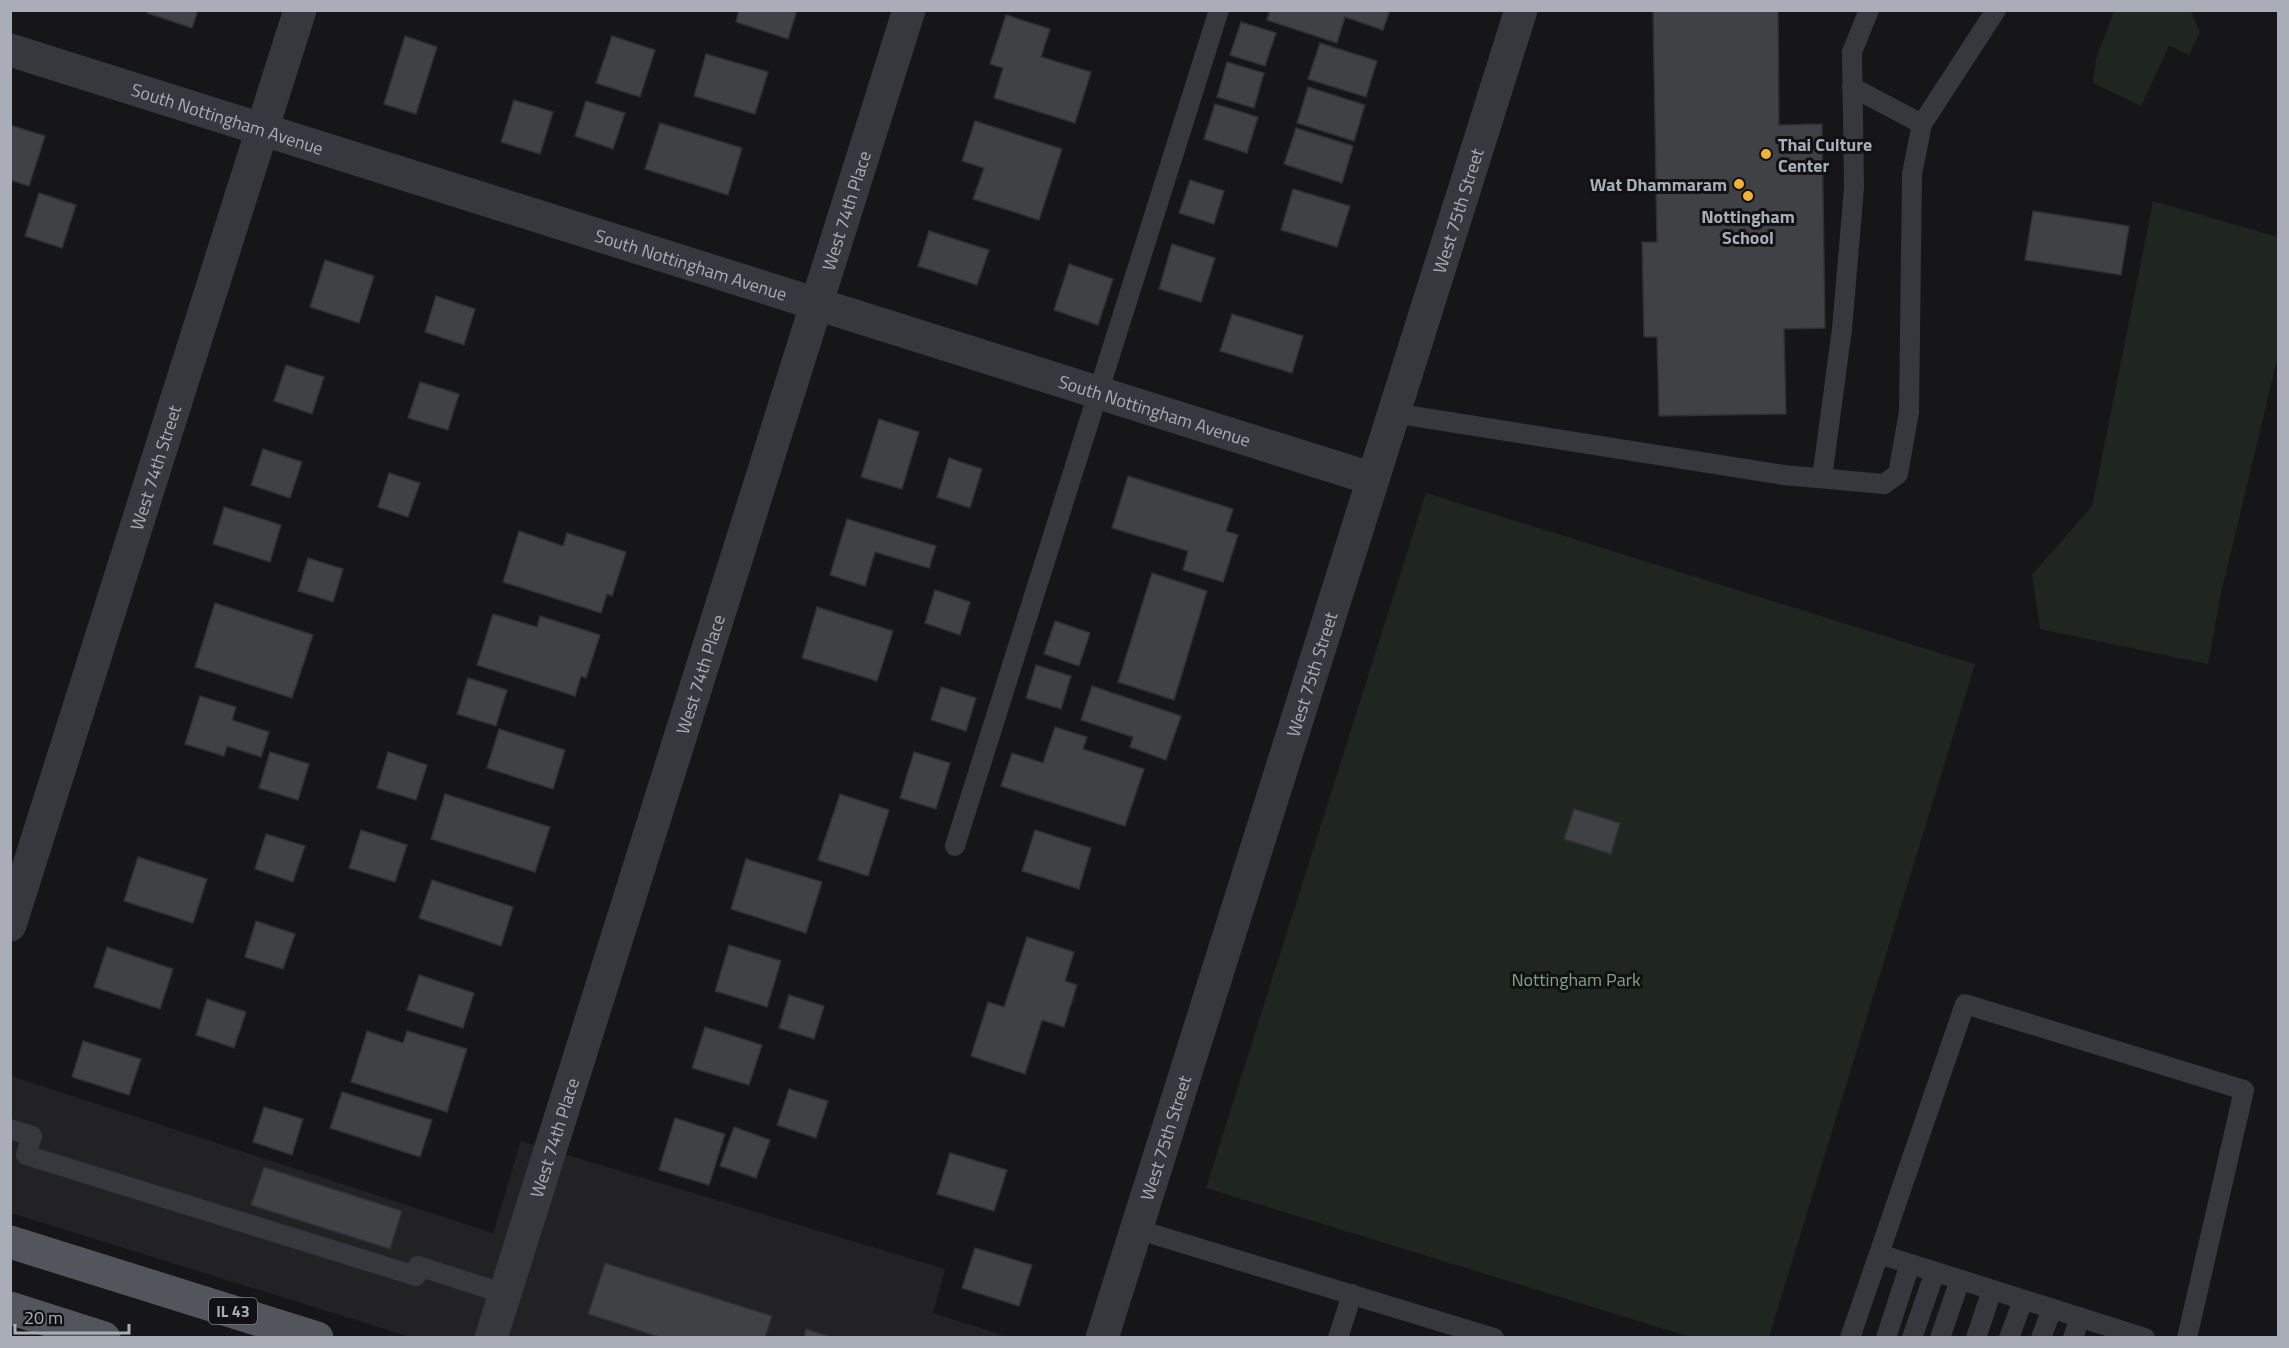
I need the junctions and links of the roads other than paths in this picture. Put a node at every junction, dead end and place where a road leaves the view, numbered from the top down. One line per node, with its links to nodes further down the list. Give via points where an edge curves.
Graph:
1 (300, 10): 10 (street, West 74th Street)
2 (909, 10): 11 (street, West 74th Place)
3 (1219, 10): 12 (lane)
4 (1521, 10): 13 (street, West 75th Street)
5 (1869, 10): 8 (lane, via 1852,52)
6 (1996, 10): 9 (lane)
7 (10, 50): 10 (street, South Nottingham Avenue)
8 (1852, 87): 9 (lane); 14 (lane, via 1854,188 1842,329)
9 (1922, 124): 14 (lane, via 1912,174 1909,412 1898,474 1884,484)
10 (262, 129): 11 (street, South Nottingham Avenue); 17 (street, West 74th Street)
11 (816, 303): 12 (street, South Nottingham Avenue); 26 (street, West 74th Place)
12 (1099, 393): 15 (street, South Nottingham Avenue); 16 (lane)
13 (1393, 413): 14 (lane); 15 (street, West 75th Street)
14 (1822, 478)
15 (1373, 479): 19 (street, West 75th Street)
16 (955, 846)
17 (10, 925)
18 (10, 1129): 26 (lane, via 32,1136 26,1155 416,1276 418,1266)
19 (1136, 1229): 27 (lane); 36 (street, West 75th Street)
20 (10, 1242): 34 (main road, IL 43)
21 (1879, 1254): 22 (lane); 39 (lane); 48 (lane, via 1965,1004 2244,1090)
22 (1910, 1264): 23 (lane); 40 (lane)
23 (1935, 1272): 24 (lane); 41 (lane)
24 (1960, 1280): 25 (lane); 42 (lane)
25 (1992, 1290): 28 (lane); 43 (lane)
26 (505, 1294): 35 (street, West 74th Place)
27 (1352, 1294): 37 (lane); 38 (lane)
28 (2023, 1299): 30 (lane); 44 (lane)
29 (10, 1308): 33 (main road)
30 (2052, 1308): 31 (lane); 45 (lane)
31 (2080, 1317): 32 (lane); 46 (lane)
32 (2115, 1333): 47 (lane)
33 (104, 1338)
34 (317, 1338)
35 (491, 1338)
36 (1102, 1338)
37 (1338, 1338)
38 (1494, 1338)
39 (1850, 1338)
40 (1886, 1338)
41 (1912, 1338)
42 (1940, 1338)
43 (1976, 1338)
44 (2009, 1338)
45 (2041, 1338)
46 (2073, 1338)
47 (2145, 1338)
48 (2187, 1338)

